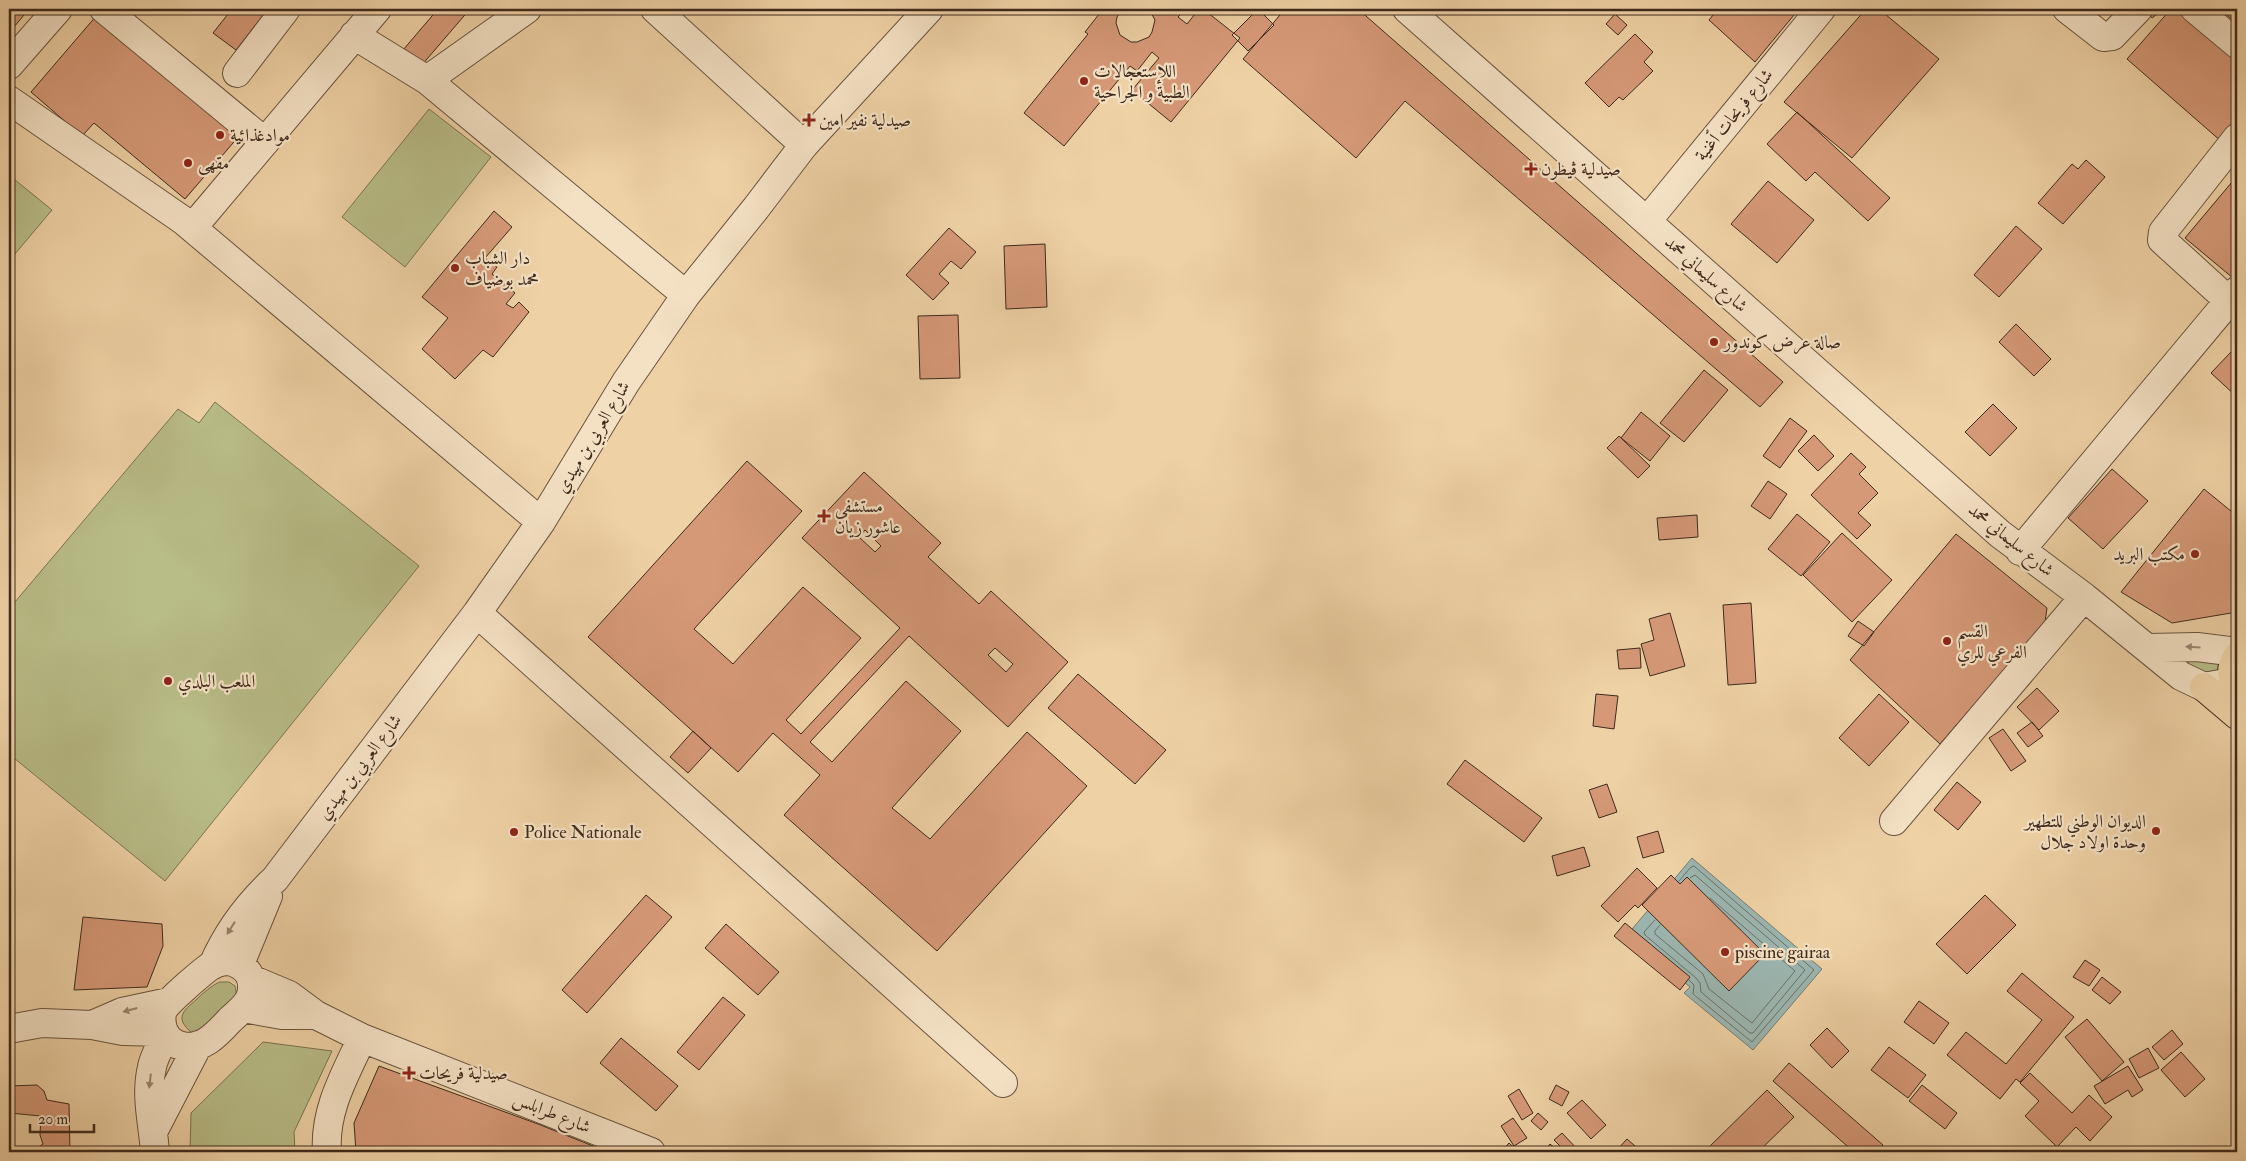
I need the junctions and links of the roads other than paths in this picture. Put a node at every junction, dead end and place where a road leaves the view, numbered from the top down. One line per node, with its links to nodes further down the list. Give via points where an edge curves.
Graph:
1 (58, 9): 15 (street)
2 (104, 9): 20 (street)
3 (286, 9): 16 (street)
4 (377, 9): 13 (street)
5 (527, 9): 17 (street)
6 (655, 9): 21 (street)
7 (929, 9): 21 (street, شارع العربي بن مهيدي)
8 (1407, 9): 22 (street, شارع سليماني محمد)
9 (1821, 9): 22 (street, شارع فريحات ٱغنية)
10 (2067, 9): 11 (street, via 2108,38)
11 (2138, 9)
12 (2195, 9): 14 (street)
13 (354, 35): 17 (street); 20 (street)
14 (2237, 44)
15 (9, 65)
16 (237, 73)
17 (427, 80): 24 (street)
18 (9, 100): 23 (street)
19 (2237, 138): 25 (street, via 2163,232 2162,240)
20 (265, 142): 23 (street)
21 (804, 145): 24 (street, شارع العربي بن مهيدي)
22 (1646, 221): 27 (street, شارع سليماني محمد)
23 (192, 228): 26 (street)
24 (686, 295): 26 (street, شارع العربي بن مهيدي, via 626,382)
25 (2233, 296): 27 (street)
26 (541, 522): 29 (street, شارع العربي بن مهيدي)
27 (2020, 551): 28 (street, شارع سليماني محمد)
28 (2084, 597): 30 (street, شارع سليماني محمد); 35 (street)
29 (477, 613): 36 (street, شارع العربي بن مهيدي); 47 (street)
30 (2149, 648): 31 (street, one-way to 30, via 2197,647); 33 (street, شارع سليماني محمد, via 2181,676)
31 (2237, 652)
32 (2236, 674): 33 (street, via 2216,686)
33 (2204, 687): 34 (main road)
34 (2237, 715)
35 (1894, 821)
36 (275, 878): 37 (street, شارع العربي بن مهيدي, one-way to 37, via 235,922); 38 (street, شارع العربي بن مهيدي)
37 (213, 965): 38 (street, via 229,960); 39 (street)
38 (246, 971): 40 (street, شارع العربي بن مهيدي, via 250,998); 41 (street, شارع طرابلس)
39 (169, 1002): 42 (street, one-way to 42, via 122,1012); 44 (street, via 161,1020)
40 (243, 1008): 41 (street, شارع طرابلس, via 282,1015); 46 (street, via 213,1038)
41 (316, 1015): 45 (street, شارع طرابلس)
42 (92, 1025): 43 (street, via 42,1023); 44 (street)
43 (9, 1029)
44 (165, 1034): 46 (street, via 178,1045); 48 (street, one-way to 48, via 152,1066 149,1085)
45 (362, 1038): 49 (street, via 328,1118); 50 (street, شارع طرابلس)
46 (198, 1045): 48 (street)
47 (1003, 1084)
48 (154, 1141)
49 (326, 1152)
50 (651, 1152)

